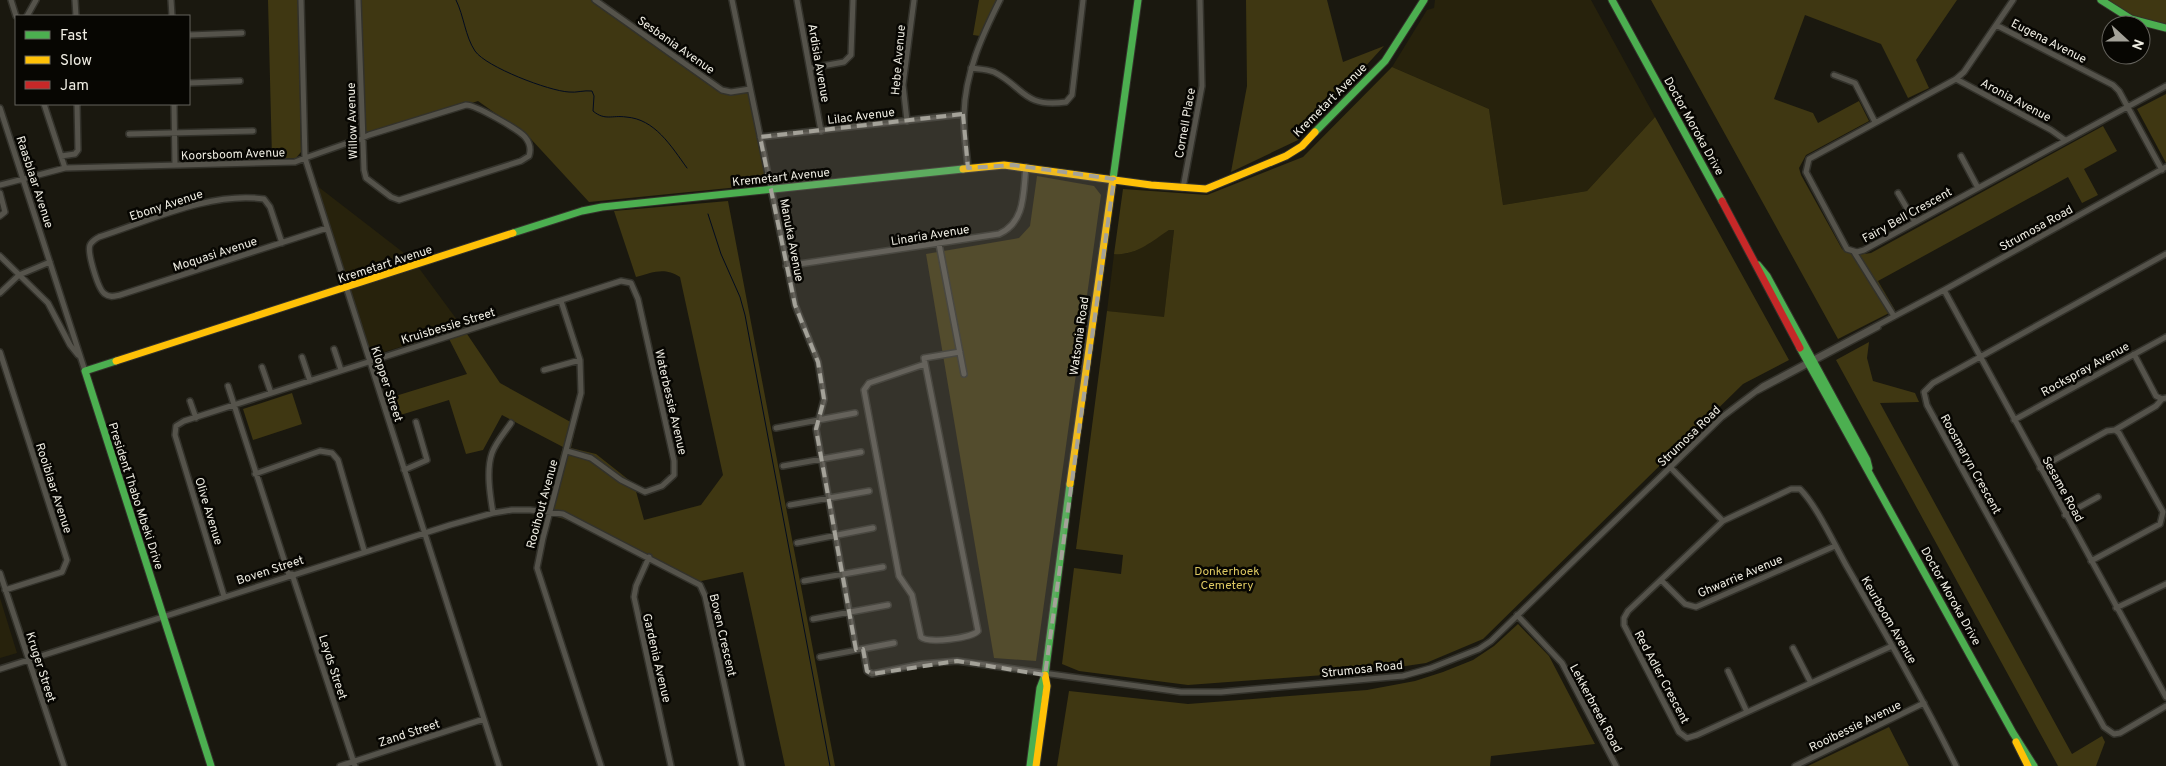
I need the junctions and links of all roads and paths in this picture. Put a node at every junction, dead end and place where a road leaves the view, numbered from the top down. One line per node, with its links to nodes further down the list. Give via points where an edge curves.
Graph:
1 (11, 0): 20 (street)
2 (36, 0): 21 (street)
3 (75, 0): 22 (street)
4 (171, 0): 23 (street)
5 (301, 0): 55 (street, Klopper Street)
6 (358, 0): 50 (street, Willow Avenue)
7 (595, 0): 35 (street, Sesbania Avenue, via 722,90)
8 (732, 0): 35 (street, Manuka Avenue)
9 (797, 0): 28 (street, Ardisia Avenue)
10 (853, 0): 28 (street, via 851,55 844,62)
11 (914, 0): 43 (street, Hebe Avenue, via 904,86)
12 (1000, 0): 29 (street)
13 (1084, 0): 29 (street, via 1072,95 1066,102 1030,98 994,72)
14 (1138, 0): 61 (street, Watsonia Road)
15 (1200, 0): 64 (street, Cornell Place, via 1202,86)
16 (1424, 0): 64 (street, Kremetart Avenue, via 1385,61 1298,149 1212,187)
17 (1612, 0): 97 (street, Doctor Moroka Drive)
18 (2013, 0): 24 (street, Fairy Bell Crescent)
19 (2102, 0): 25 (street, via 2139,22)
20 (16, 15)
21 (28, 15)
22 (76, 15)
23 (172, 15)
24 (1996, 24): 31 (street, Fairy Bell Crescent); 39 (street, Eugena Avenue, via 2109,82 2119,91)
25 (2166, 28)
26 (242, 33): 27 (street)
27 (190, 35)
28 (810, 68): 46 (street, Ardisia Avenue)
29 (971, 68): 41 (street)
30 (1834, 75): 44 (street, via 1855,84)
31 (1956, 79): 44 (street, Fairy Bell Crescent); 51 (street, Aronia Avenue)
32 (240, 81): 33 (street)
33 (190, 83)
34 (2166, 86): 39 (street, Fairy Bell Crescent)
35 (750, 89): 49 (street, Manuka Avenue)
36 (44, 105): 53 (street)
37 (77, 105): 53 (street, via 78,150)
38 (174, 105): 47 (street)
39 (2127, 106): 51 (street, Fairy Bell Crescent); 60 (street, Eugena Avenue)
40 (0, 108): 42 (street, Raasblaar Avenue)
41 (964, 114): 43 (street, Lilac Avenue); 59 (street)
42 (1, 116): 62 (street, Raasblaar Avenue)
43 (907, 121): 46 (street, Lilac Avenue)
44 (1875, 122): 74 (street, Fairy Bell Crescent, via 1813,155 1805,168 1841,242)
45 (253, 131): 47 (street)
46 (821, 131): 49 (street, Lilac Avenue)
47 (175, 132): 48 (street); 56 (street)
48 (129, 134)
49 (760, 137): 66 (street, Manuka Avenue)
50 (362, 138): 52 (street, Koorsboom Avenue, via 470,105 522,135); 52 (street, Willow Avenue, via 366,178 399,200 521,161 529,156); 55 (street, Koorsboom Avenue)
51 (2065, 140): 65 (street, Fairy Bell Crescent)
52 (530, 151)
53 (61, 156): 58 (street)
54 (1961, 156): 65 (street)
55 (305, 158): 56 (street, Koorsboom Avenue, via 295,162); 71 (street, Klopper Street)
56 (175, 166): 58 (street, Koorsboom Avenue)
57 (1026, 166): 59 (street, Kremetart Avenue); 61 (street, Kremetart Avenue); 73 (street, Linaria Avenue, via 1020,214 1014,223 999,234)
58 (65, 168): 62 (street, Koorsboom Avenue)
59 (968, 168): 66 (street, Kremetart Avenue)
60 (2164, 168): 81 (street, Strumosa Road)
61 (1114, 179): 64 (street, Kremetart Avenue); 168 (street, Watsonia Road)
62 (24, 180): 63 (street, Koorsboom Avenue); 77 (street, Raasblaar Avenue)
63 (0, 185)
64 (1183, 188)
65 (1978, 188): 70 (street, Fairy Bell Crescent)
66 (772, 190): 78 (street, Manuka Avenue); 80 (street, Kremetart Avenue, via 582,211)
67 (0, 193): 69 (street, via 5,212)
68 (1898, 193): 70 (street)
69 (0, 216)
70 (1915, 222): 74 (street, Fairy Bell Crescent, via 1864,250)
71 (327, 228): 72 (street, Moquasi Avenue); 80 (street, Klopper Street)
72 (282, 243): 83 (street, Moquasi Avenue); 83 (street, Ebony Avenue, via 270,207 264,199 207,202 92,242 90,255 100,287)
73 (939, 244): 78 (street, Linaria Avenue); 90 (street)
74 (1854, 252): 86 (street)
75 (2166, 254): 93 (street, Roosmaryn Crescent)
76 (0, 256): 79 (street, President Thabo Mbeki Drive)
77 (50, 262): 79 (street); 94 (street, Raasblaar Avenue)
78 (786, 266): 112 (street, Manuka Avenue, via 797,315 818,362 824,399)
79 (19, 275): 82 (street); 94 (street, President Thabo Mbeki Drive, via 48,303)
80 (346, 288): 95 (street, Klopper Street); 102 (street, Kremetart Avenue)
81 (1944, 290): 86 (street, Strumosa Road); 93 (street, Sesame Road)
82 (0, 293)
83 (110, 297)
84 (638, 299): 85 (street, Kruisbessie Street, via 635,287 627,281); 119 (street, Waterbessie Avenue, via 674,460 674,475 662,486 645,492 621,480 592,458)
85 (561, 301): 95 (street, Kruisbessie Street); 96 (street, Rooihout Avenue)
86 (1894, 316): 97 (street, Strumosa Road)
87 (2166, 337): 91 (street, Rockspray Avenue)
88 (334, 349): 100 (street)
89 (0, 352): 151 (street, Rooiblaar Avenue, via 67,560 62,572)
90 (960, 352): 98 (street, via 924,358); 103 (street)
91 (2134, 354): 107 (street, via 2154,394); 113 (street, Rockspray Avenue)
92 (302, 357): 104 (street)
93 (1979, 357): 113 (street, Sesame Road); 172 (street, Roosmaryn Crescent, via 1927,387 1924,392 1927,405 2104,727 2110,732 2120,733)
94 (81, 359): 102 (street, President Thabo Mbeki Drive)
95 (369, 360): 100 (street, Kruisbessie Street); 125 (street, Klopper Street)
96 (580, 360): 101 (street); 119 (street, Rooihout Avenue, via 580,393)
97 (1809, 362): 123 (street, Strumosa Road, via 1736,405); 175 (street, Doctor Moroka Drive)
98 (925, 364): 98 (street, via 869,382 864,390 899,576 912,595 921,637 929,642 972,635 977,633 978,627)
99 (262, 368): 106 (street)
100 (341, 370): 104 (street, Kruisbessie Street)
101 (544, 370)
102 (85, 371): 156 (street, President Thabo Mbeki Drive)
103 (964, 374)
104 (310, 381): 106 (street, Kruisbessie Street)
105 (228, 386): 109 (street, Leyds Street)
106 (271, 393): 109 (street, Kruisbessie Street)
107 (2164, 399): 117 (street)
108 (190, 401): 111 (street)
109 (234, 405): 111 (street, Kruisbessie Street); 126 (street, Leyds Street)
110 (855, 414): 112 (street)
111 (196, 418): 118 (street, Kruisbessie Street, via 180,423)
112 (817, 420): 116 (street); 121 (street, Manuka Avenue)
113 (2014, 420): 124 (street, Sesame Road)
114 (416, 422): 125 (street, via 426,460)
115 (511, 423): 133 (street, via 491,457)
116 (776, 428)
117 (2115, 430): 124 (street); 143 (street, via 2163,512 2163,519 2160,524)
118 (175, 432): 152 (street, Olive Avenue)
119 (566, 451): 132 (street, Rooihout Avenue)
120 (862, 452): 121 (street)
121 (821, 459): 122 (street); 130 (street, Manuka Avenue)
122 (783, 466)
123 (1671, 468): 135 (street); 157 (street, Strumosa Road)
124 (2040, 468): 134 (street, Sesame Road)
125 (404, 470): 137 (street, Klopper Street)
126 (255, 474): 141 (street, via 320,451 332,453 338,460); 146 (street, Leyds Street)
127 (1797, 488): 135 (street, Red Adler Crescent); 140 (street, Keurboom Avenue, via 1806,497)
128 (870, 490): 130 (street)
129 (2098, 497): 134 (street)
130 (828, 498): 131 (street); 138 (street, Manuka Avenue)
131 (790, 505)
132 (550, 511): 133 (street, Boven Street); 142 (street, Boven Crescent, via 572,517); 181 (street, Rooihout Avenue, via 538,568)
133 (493, 513): 137 (street, Boven Street)
134 (2066, 515): 143 (street, Sesame Road)
135 (1723, 521): 148 (street, Red Adler Crescent)
136 (873, 528): 138 (street)
137 (425, 532): 141 (street, Boven Street); 174 (street, Klopper Street)
138 (835, 536): 139 (street); 147 (street, Manuka Avenue)
139 (798, 543)
140 (1835, 546): 148 (street, Ghwarrie Avenue, via 1696,606 1685,604); 160 (street, Keurboom Avenue)
141 (364, 550): 146 (street, Boven Street)
142 (649, 557): 182 (street, Gardenia Avenue, via 634,597); 183 (street, Boven Crescent, via 696,582 702,589)
143 (2091, 561): 154 (street, Sesame Road)
144 (883, 567): 147 (street)
145 (0, 573): 151 (street, Kruger Street)
146 (290, 574): 152 (street, Boven Street); 176 (street, Leyds Street)
147 (842, 574): 149 (street); 155 (street, Manuka Avenue)
148 (1661, 580): 173 (street, Red Adler Crescent, via 1626,614 1623,622 1679,732 1691,737)
149 (804, 581)
150 (2166, 584): 154 (street)
151 (5, 590): 165 (street, Kruger Street)
152 (224, 596): 156 (street, Boven Street)
153 (888, 606): 155 (street)
154 (2116, 608): 170 (street, Sesame Road)
155 (849, 613): 158 (street); 163 (street, Manuka Avenue)
156 (162, 615): 165 (street, Boven Street); 178 (street, President Thabo Mbeki Drive)
157 (1518, 615): 168 (street, Strumosa Road, via 1479,649 1420,672 1388,678 1197,692); 186 (street, Lekkerbreek Road, via 1562,663)
158 (812, 619)
159 (894, 643): 162 (street)
160 (1892, 646): 169 (street, Red Adler Crescent); 171 (street, Keurboom Avenue)
161 (1793, 648): 169 (street)
162 (863, 649): 163 (street); 168 (street, Strumosa Road, via 867,671 874,674 957,661)
163 (856, 650): 164 (street)
164 (820, 657)
165 (28, 659): 166 (street, Boven Street); 177 (street, Kruger Street)
166 (0, 669)
167 (1728, 671): 173 (street)
168 (1045, 674): 184 (street, Watsonia Road, via 1040,688); 185 (street, Watsonia Road, via 1047,686)
169 (1811, 683): 173 (street, Red Adler Crescent)
170 (2166, 697)
171 (1924, 703): 187 (street, Rooibessie Avenue); 188 (street, Keurboom Avenue)
172 (2166, 706)
173 (1747, 712)
174 (484, 719): 176 (street, Zand Street); 180 (street, Klopper Street)
175 (2013, 732): 189 (street, Doctor Moroka Drive); 190 (street, Doctor Moroka Drive)
176 (354, 764): 179 (street, Zand Street)
177 (64, 766)
178 (212, 766)
179 (340, 766)
180 (500, 766)
181 (601, 766)
182 (671, 766)
183 (742, 766)
184 (1030, 766)
185 (1036, 766)
186 (1616, 766)
187 (1795, 766)
188 (1956, 766)
189 (2028, 766)
190 (2034, 766)

